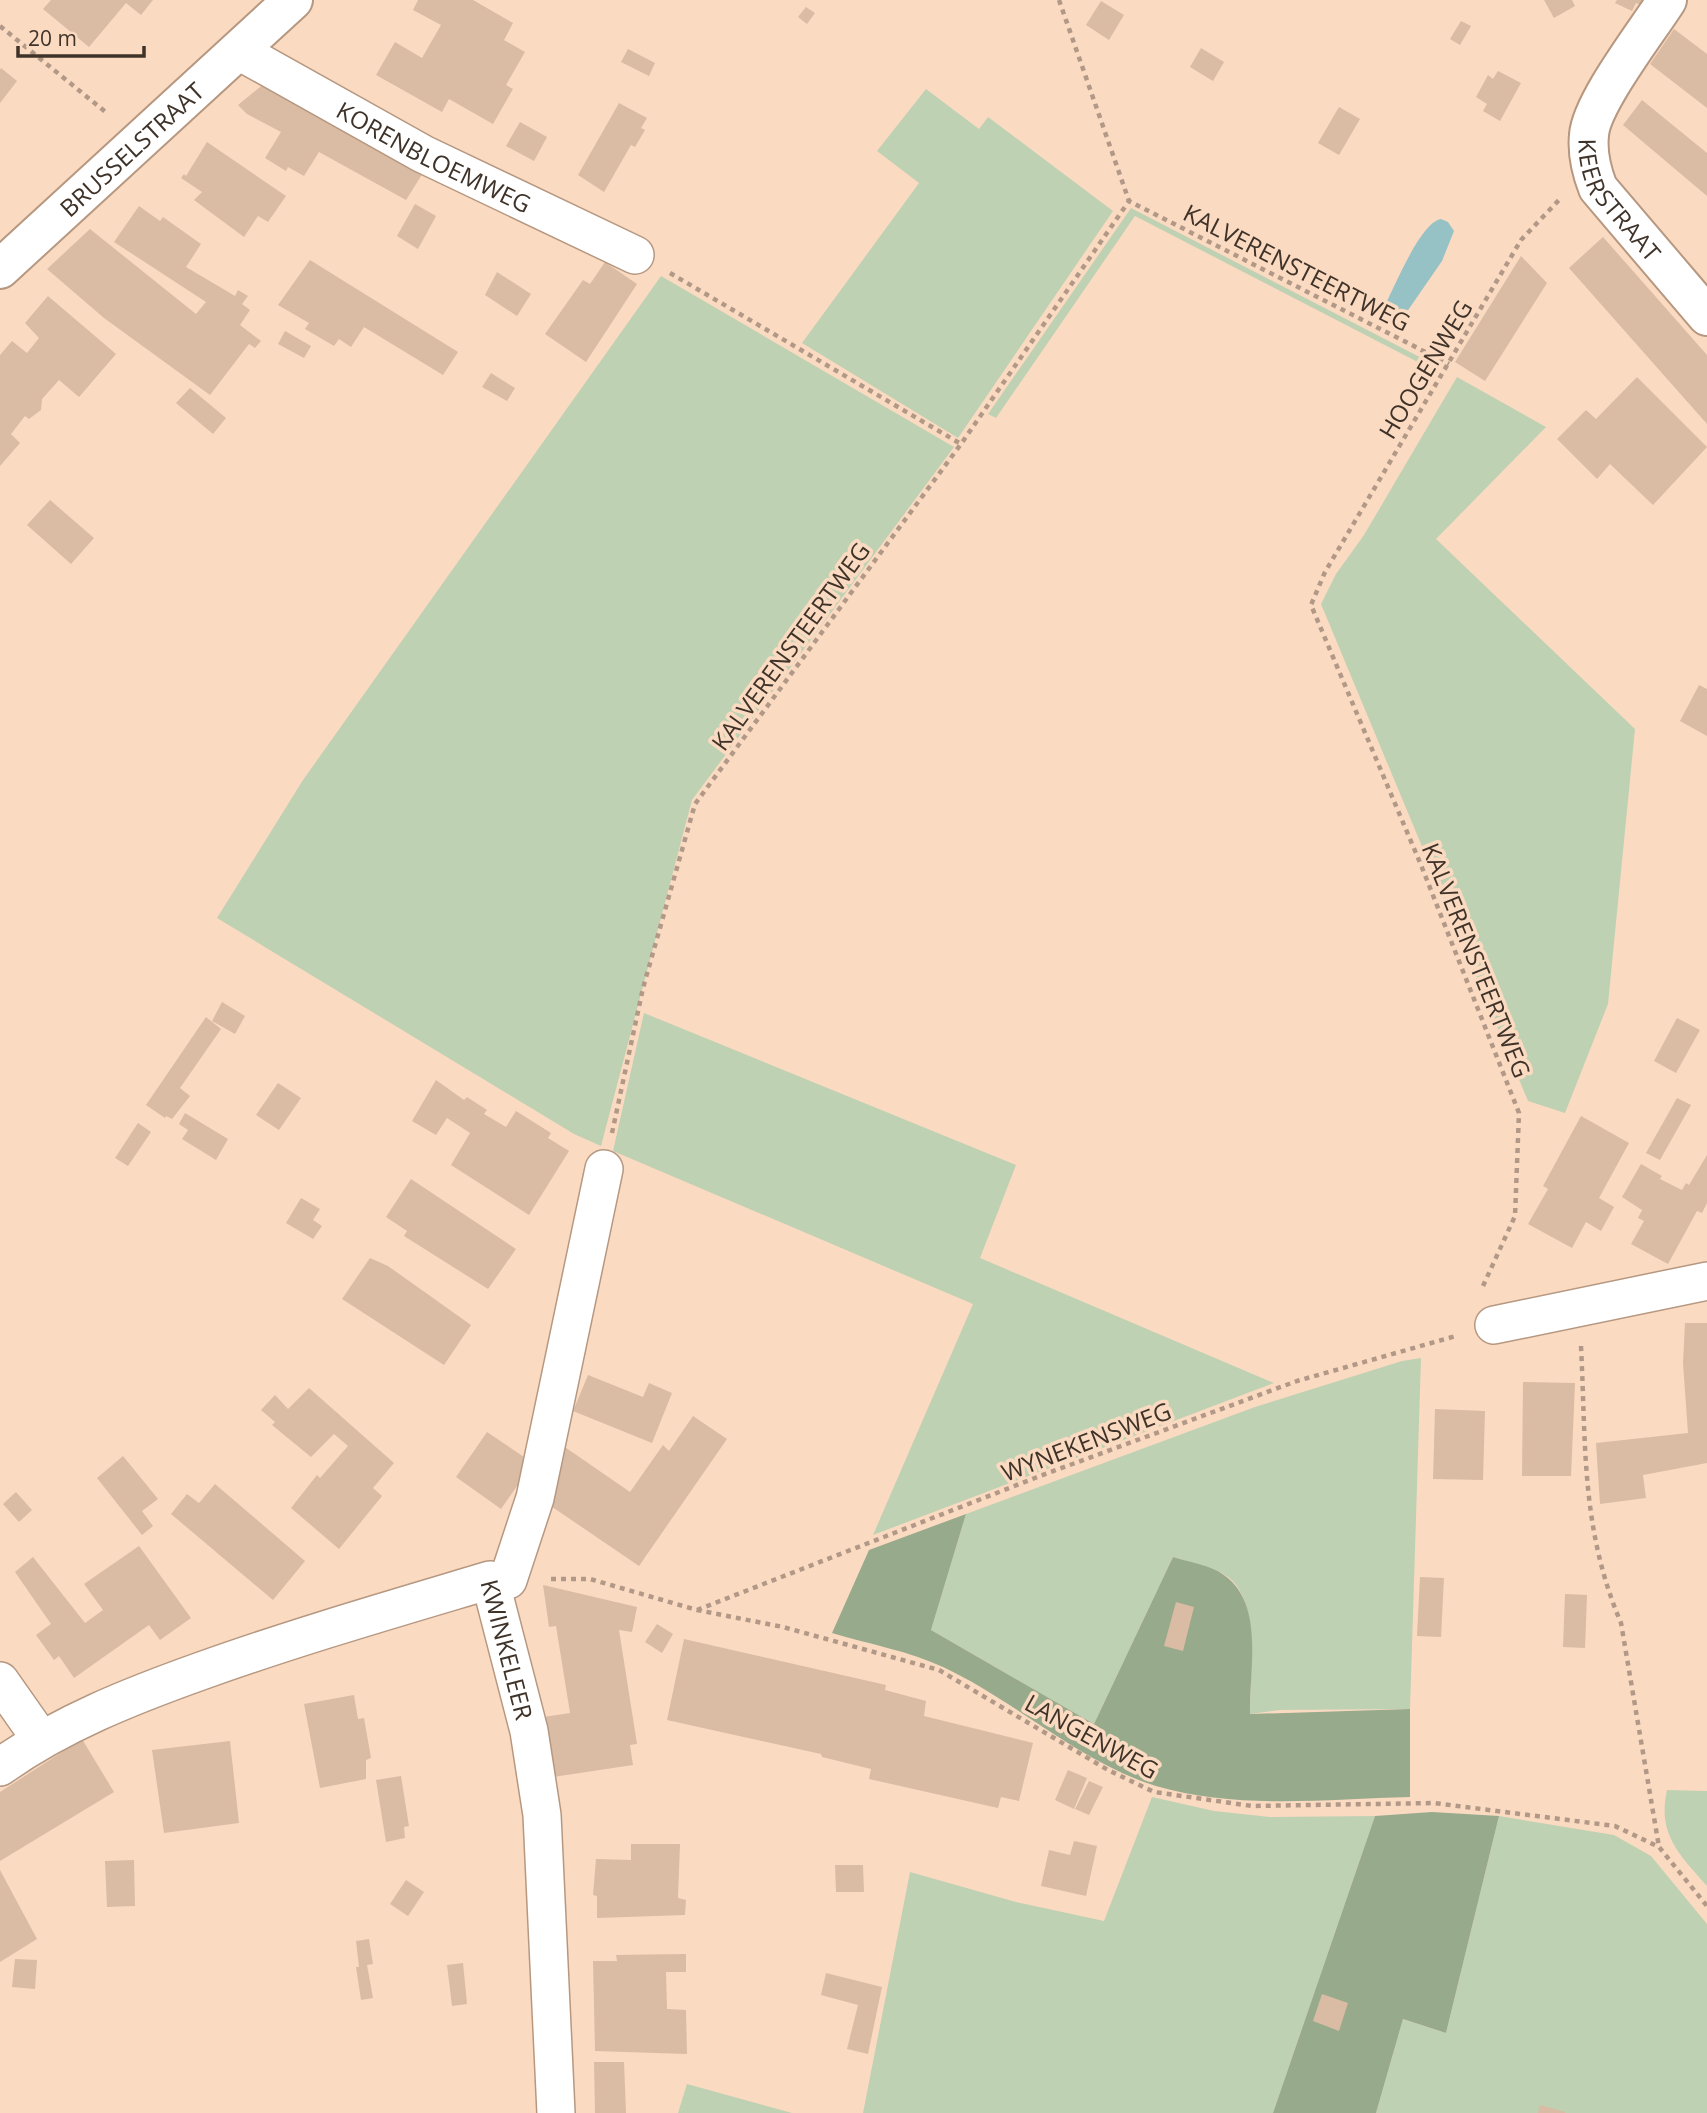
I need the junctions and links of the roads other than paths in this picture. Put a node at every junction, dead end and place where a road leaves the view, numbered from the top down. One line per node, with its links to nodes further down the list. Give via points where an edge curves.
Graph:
1 (293, 0): 3 (main road, BRUSSELSTRAAT)
2 (1667, 0): 6 (main road, KEERSTRAAT, via 1596,111 1588,133 1589,166 1598,188)
3 (239, 51): 4 (street, KORENBLOEMWEG, via 423,154); 5 (main road, BRUSSELSTRAAT)
4 (635, 255)
5 (0, 269)
6 (1707, 316)
7 (604, 1170): 10 (street, KWINKELEER, via 535,1498)
8 (1707, 1281): 9 (street, via 1580,1306)
9 (1485, 1312)
10 (508, 1580)
11 (0, 1681): 12 (street)
12 (40, 1738): 13 (street, KWINKELEER); 14 (street, KWINKELEER, via 155,1688 289,1639 490,1580 529,1731 542,1815)
13 (0, 1767)
14 (556, 2113)

